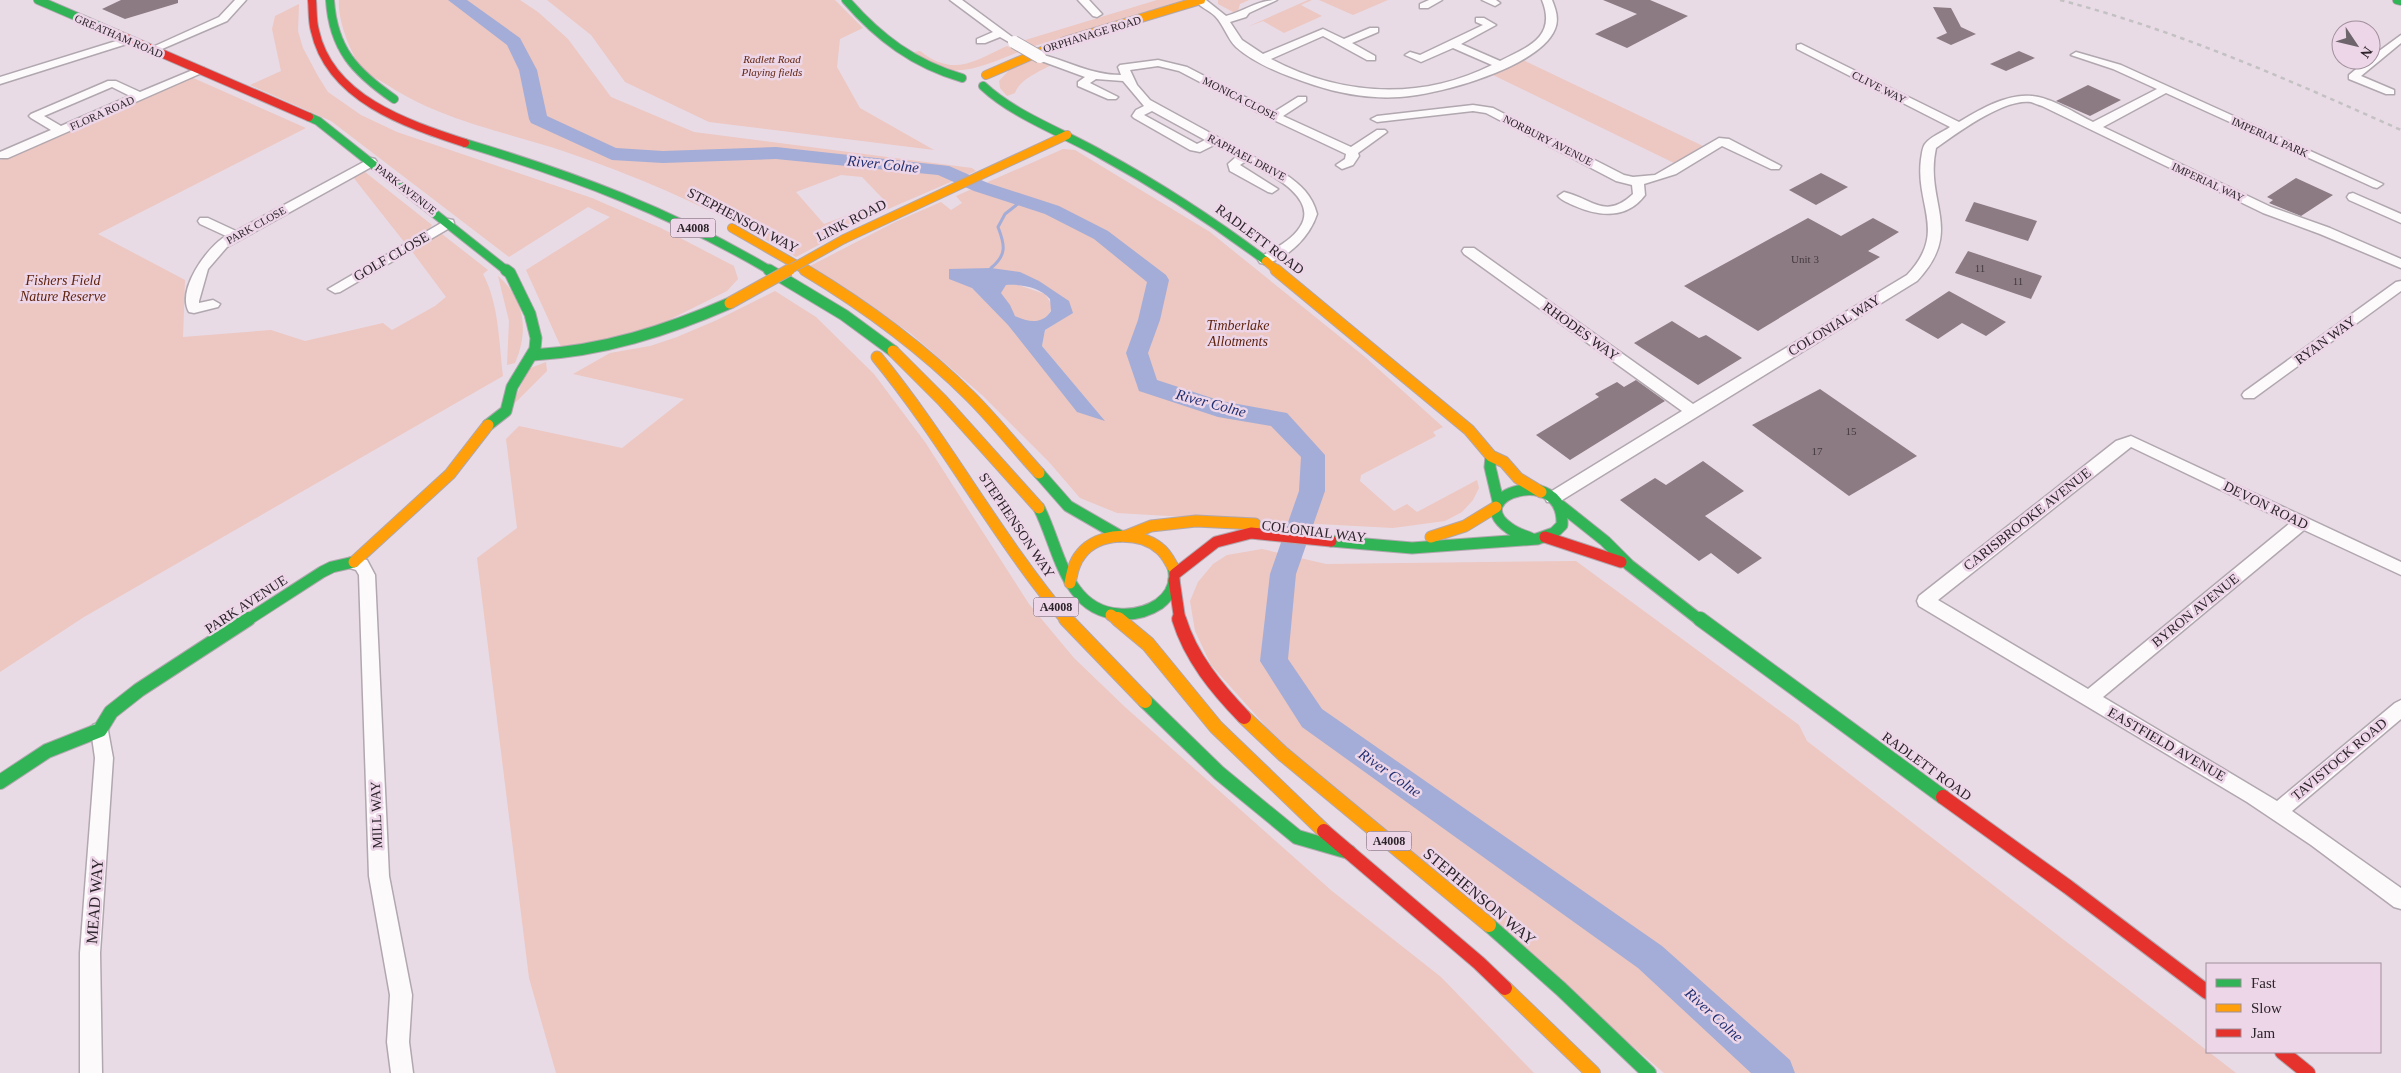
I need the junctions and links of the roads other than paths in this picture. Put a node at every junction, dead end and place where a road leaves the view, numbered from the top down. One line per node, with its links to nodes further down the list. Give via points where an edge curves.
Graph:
1 (38, 0): 19 (street, GREATHAM ROAD)
2 (241, 0): 25 (street, via 223,19)
3 (312, 0): 80 (street, STEPHENSON WAY / A4008, via 311,24 324,59 340,80 367,102 405,121 557,170 664,213 738,251)
4 (330, 0): 46 (street, via 330,22 341,50 359,73)
5 (846, 0): 38 (street, via 881,38 904,57 929,70 962,78 965,86)
6 (955, 0): 17 (street)
7 (1083, 0): 13 (street)
8 (1200, 0): 14 (street); 38 (street, ORPHANAGE ROAD, via 1050,46 1015,60)
9 (1272, 0): 14 (street)
10 (1437, 0): 12 (street)
11 (1548, 0): 31 (street, via 1553,20 1544,38 1536,46)
12 (1424, 6)
13 (1097, 14)
14 (1224, 20): 29 (street, via 1238,42)
15 (1480, 20): 23 (street, via 1491,24)
16 (1374, 30): 22 (street)
17 (999, 33): 20 (street); 21 (street)
18 (2401, 38): 41 (street, via 2353,76)
19 (128, 40): 25 (street, GREATHAM ROAD); 35 (street)
20 (981, 41)
21 (1014, 42): 36 (street, bridge, via 1040,57)
22 (1344, 43): 29 (street, via 1323,32); 30 (street)
23 (1453, 44): 26 (street, via 1420,59); 31 (street)
24 (1801, 47): 51 (street, CLIVE WAY)
25 (151, 50): 28 (street, GREATHAM ROAD)
26 (1410, 55)
27 (2076, 55): 39 (street, IMPERIAL PARK, via 2117,67)
28 (173, 58): 33 (street, PARK AVENUE)
29 (1263, 58): 40 (street, via 1291,74 1336,89 1378,94)
30 (1372, 58)
31 (1500, 65): 40 (street, via 1451,86)
32 (0, 68): 35 (street)
33 (200, 70): 42 (street, FLORA ROAD); 60 (street, PARK AVENUE, via 318,122)
34 (1125, 73): 36 (street, via 1108,80); 47 (street, RAPHAEL DRIVE, via 1138,95); 49 (street, MONICA CLOSE, via 1158,64 1183,69)
35 (17, 76): 37 (street)
36 (1093, 77): 43 (street, via 1082,84)
37 (0, 81)
38 (985, 81): 55 (street, RADLETT ROAD, via 1003,104)
39 (2164, 90): 52 (street); 66 (street, IMPERIAL PARK)
40 (1421, 92): 48 (street)
41 (2390, 92)
42 (139, 96): 53 (street, FLORA ROAD); 53 (street, via 112,83 35,116)
43 (1112, 97)
44 (1302, 100): 49 (street)
45 (2017, 100): 51 (street, COLONIAL WAY); 52 (street, IMPERIAL WAY, via 2031,99 2046,104)
46 (405, 105)
47 (1152, 106): 56 (street, RAPHAEL DRIVE); 56 (street, via 1140,112 1140,118 1194,147 1200,148)
48 (1433, 112): 50 (street, NORBURY AVENUE); 64 (street, NORBURY AVENUE, via 1473,108 1489,110 1620,178)
49 (1275, 116): 57 (street, MONICA CLOSE)
50 (1377, 119)
51 (1957, 126): 84 (street, COLONIAL WAY, via 1930,146 1927,172 1935,218 1935,242 1923,269)
52 (2093, 126): 77 (street, IMPERIAL WAY, via 2267,210 2334,234)
53 (61, 130): 58 (street, FLORA ROAD)
54 (1381, 132): 57 (street)
55 (1067, 135): 76 (street, RADLETT ROAD, via 1208,218); 82 (street, LINK ROAD, bridge, via 844,239 730,304 678,326 615,345 558,356)
56 (1214, 140): 59 (street, RAPHAEL DRIVE)
57 (1352, 152): 61 (street, via 1349,162)
58 (4, 155)
59 (1245, 156): 67 (street, via 1234,164 1234,168); 76 (street, RAPHAEL DRIVE, via 1297,186 1310,207 1309,223 1303,233 1292,245)
60 (371, 162): 73 (street, PARK AVENUE); 74 (street, PARK CLOSE)
61 (1342, 165)
62 (1775, 166): 63 (street, NORBURY AVENUE, via 1726,142 1719,142)
63 (1660, 178): 64 (street, NORBURY AVENUE); 65 (street)
64 (1638, 182): 68 (street, via 1639,194 1634,200 1606,213)
65 (1674, 184)
66 (2377, 184)
67 (1272, 189)
68 (1564, 196)
69 (2353, 197): 70 (street)
70 (2401, 219)
71 (204, 221): 74 (street)
72 (718, 221): 91 (street, STEPHENSON WAY / A4008, via 854,301 909,342 970,396 1068,506)
73 (448, 223): 79 (street, GOLF CLOSE); 82 (street, PARK AVENUE, via 510,273 522,291 534,335)
74 (236, 236): 81 (street, PARK CLOSE, via 222,244 202,268 192,301 194,309)
75 (1468, 251): 84 (street, RHODES WAY)
76 (1265, 260): 86 (street, RADLETT ROAD, via 1469,430)
77 (2401, 264)
78 (2401, 285): 83 (street, RYAN WAY)
79 (335, 289)
80 (821, 302): 99 (street, STEPHENSON WAY, via 849,318 900,359 970,430 1038,508 1050,529); 107 (street, STEPHENSON WAY / A4008, via 905,389 1014,550 1058,610 1102,659 1219,773 1297,837)
81 (213, 304)
82 (533, 355): 95 (street, PARK AVENUE, via 520,370 508,394 506,412 488,425 450,474)
83 (2249, 395)
84 (1693, 411): 87 (street, COLONIAL WAY)
85 (2131, 441): 89 (street, DEVON ROAD); 100 (street, CARISBROOKE AVENUE, via 2121,445)
86 (1491, 456): 87 (street, RADLETT ROAD, via 1504,462 1518,478); 88 (street)
87 (1552, 499): 88 (street, via 1531,489 1511,491); 92 (street, via 1564,516 1563,525 1556,533); 96 (street, RADLETT ROAD, via 1619,551)
88 (1497, 504): 93 (street, COLONIAL WAY, via 1488,516 1464,528 1425,538); 94 (street, via 1500,522 1509,531)
89 (2303, 522): 97 (street, DEVON ROAD); 102 (street, BYRON AVENUE)
90 (1265, 529): 91 (street, COLONIAL WAY, via 1196,521 1151,526); 93 (street, COLONIAL WAY); 98 (street, COLONIAL WAY, via 1216,542)
91 (1123, 536): 98 (street, via 1139,537 1156,544 1172,561); 99 (street, via 1096,542 1084,549 1073,565)
92 (1545, 537): 94 (street); 96 (street, RADLETT ROAD)
93 (1343, 538): 94 (street, COLONIAL WAY, via 1412,548)
94 (1530, 538)
95 (353, 562): 104 (street, PARK AVENUE, via 322,572 139,690 110,710); 112 (street, MILL WAY, via 361,564 367,575 379,876 401,995 398,1042)
96 (1629, 565): 109 (street, RADLETT ROAD)
97 (2401, 569)
98 (1175, 577): 101 (street, via 1166,597 1154,606 1129,616); 114 (street, STEPHENSON WAY / A4008, via 1180,622 1190,644 1208,675 1255,728 1511,942)
99 (1070, 583): 101 (street, via 1082,602 1091,609)
100 (1925, 600): 102 (street, EASTFIELD AVENUE)
101 (1110, 615): 107 (street, STEPHENSON WAY, via 1148,644 1222,733)
102 (2089, 698): 106 (street, EASTFIELD AVENUE)
103 (2401, 708): 106 (street, TAVISTOCK ROAD)
104 (100, 730): 105 (street, via 47,751); 111 (street, MEAD WAY, via 104,758 90,954)
105 (0, 782)
106 (2279, 812): 108 (street, EASTFIELD AVENUE)
107 (1348, 852): 113 (street, STEPHENSON WAY / A4008, via 1479,964)
108 (2401, 900)
109 (2206, 991)
110 (2283, 1053): 115 (street)
111 (91, 1073)
112 (402, 1073)
113 (1593, 1073)
114 (1650, 1073)
115 (2308, 1073)

